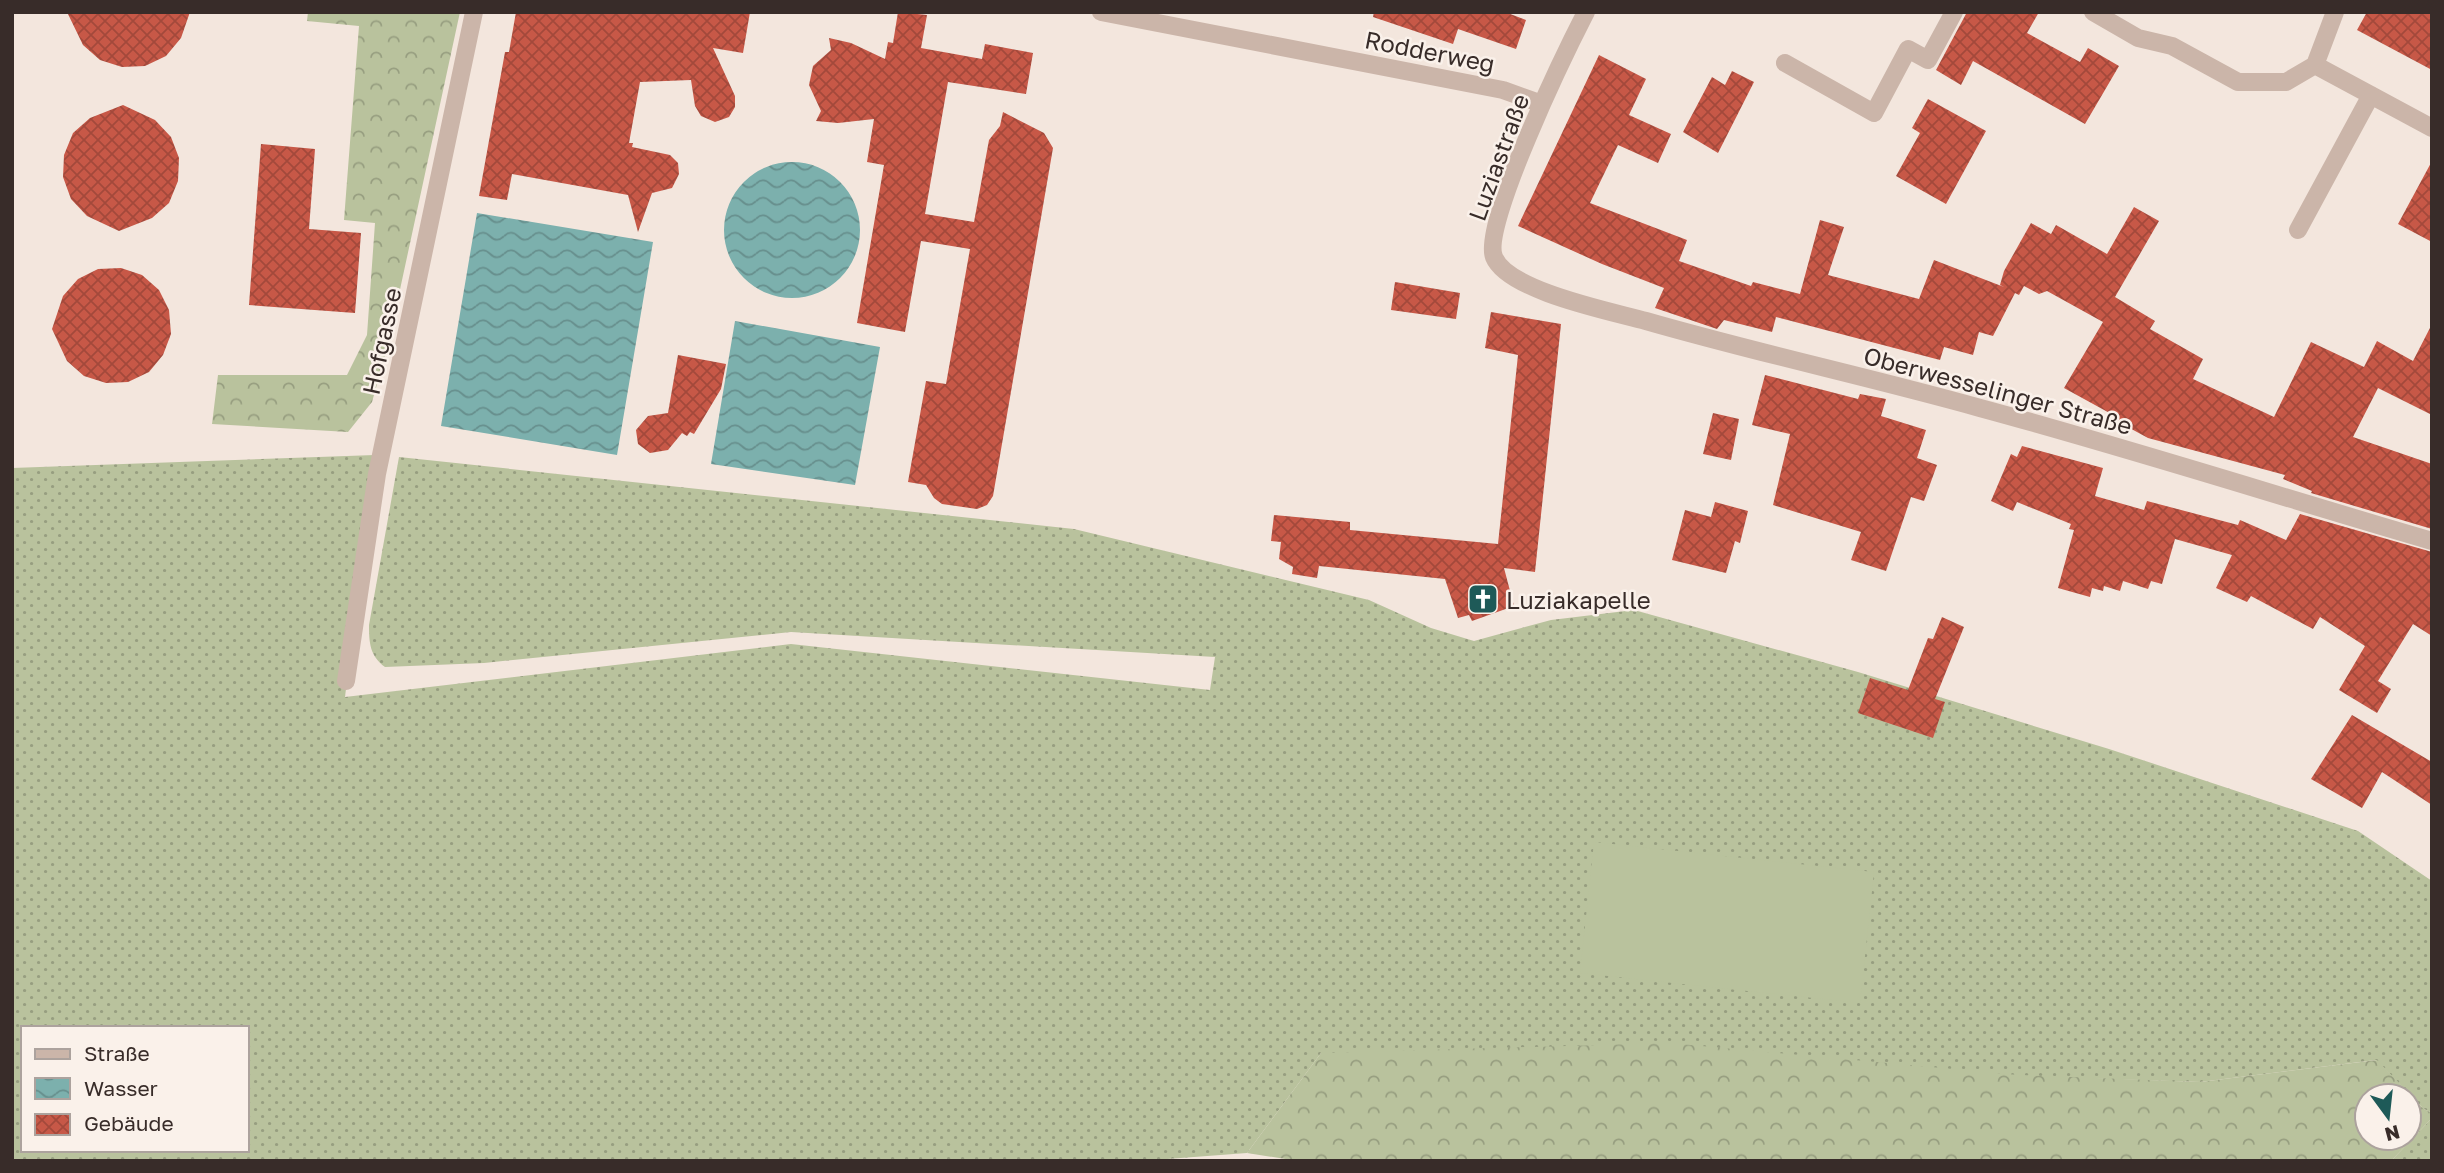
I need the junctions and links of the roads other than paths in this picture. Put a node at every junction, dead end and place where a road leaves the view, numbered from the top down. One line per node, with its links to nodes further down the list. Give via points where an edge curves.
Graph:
1 (474, 12): 15 (street, Hofgasse, via 377,474)
2 (1101, 12): 10 (street, Rodderweg, via 1503,90)
3 (1586, 12): 10 (street, Luziastraße)
4 (1954, 12): 7 (street, via 1928,60 1908,49 1874,113)
5 (2093, 12): 8 (street, via 2238,82 2286,82)
6 (2335, 12): 8 (street)
7 (1785, 62)
8 (2315, 65): 9 (street)
9 (2371, 95): 11 (street); 12 (street)
10 (1542, 104): 13 (street, Luziastraße, via 1503,201 1492,255 1507,276)
11 (2432, 128)
12 (2298, 230)
13 (1550, 294): 14 (street, Oberwesselinger Straße, via 1980,407)
14 (2432, 541)
15 (346, 681)

